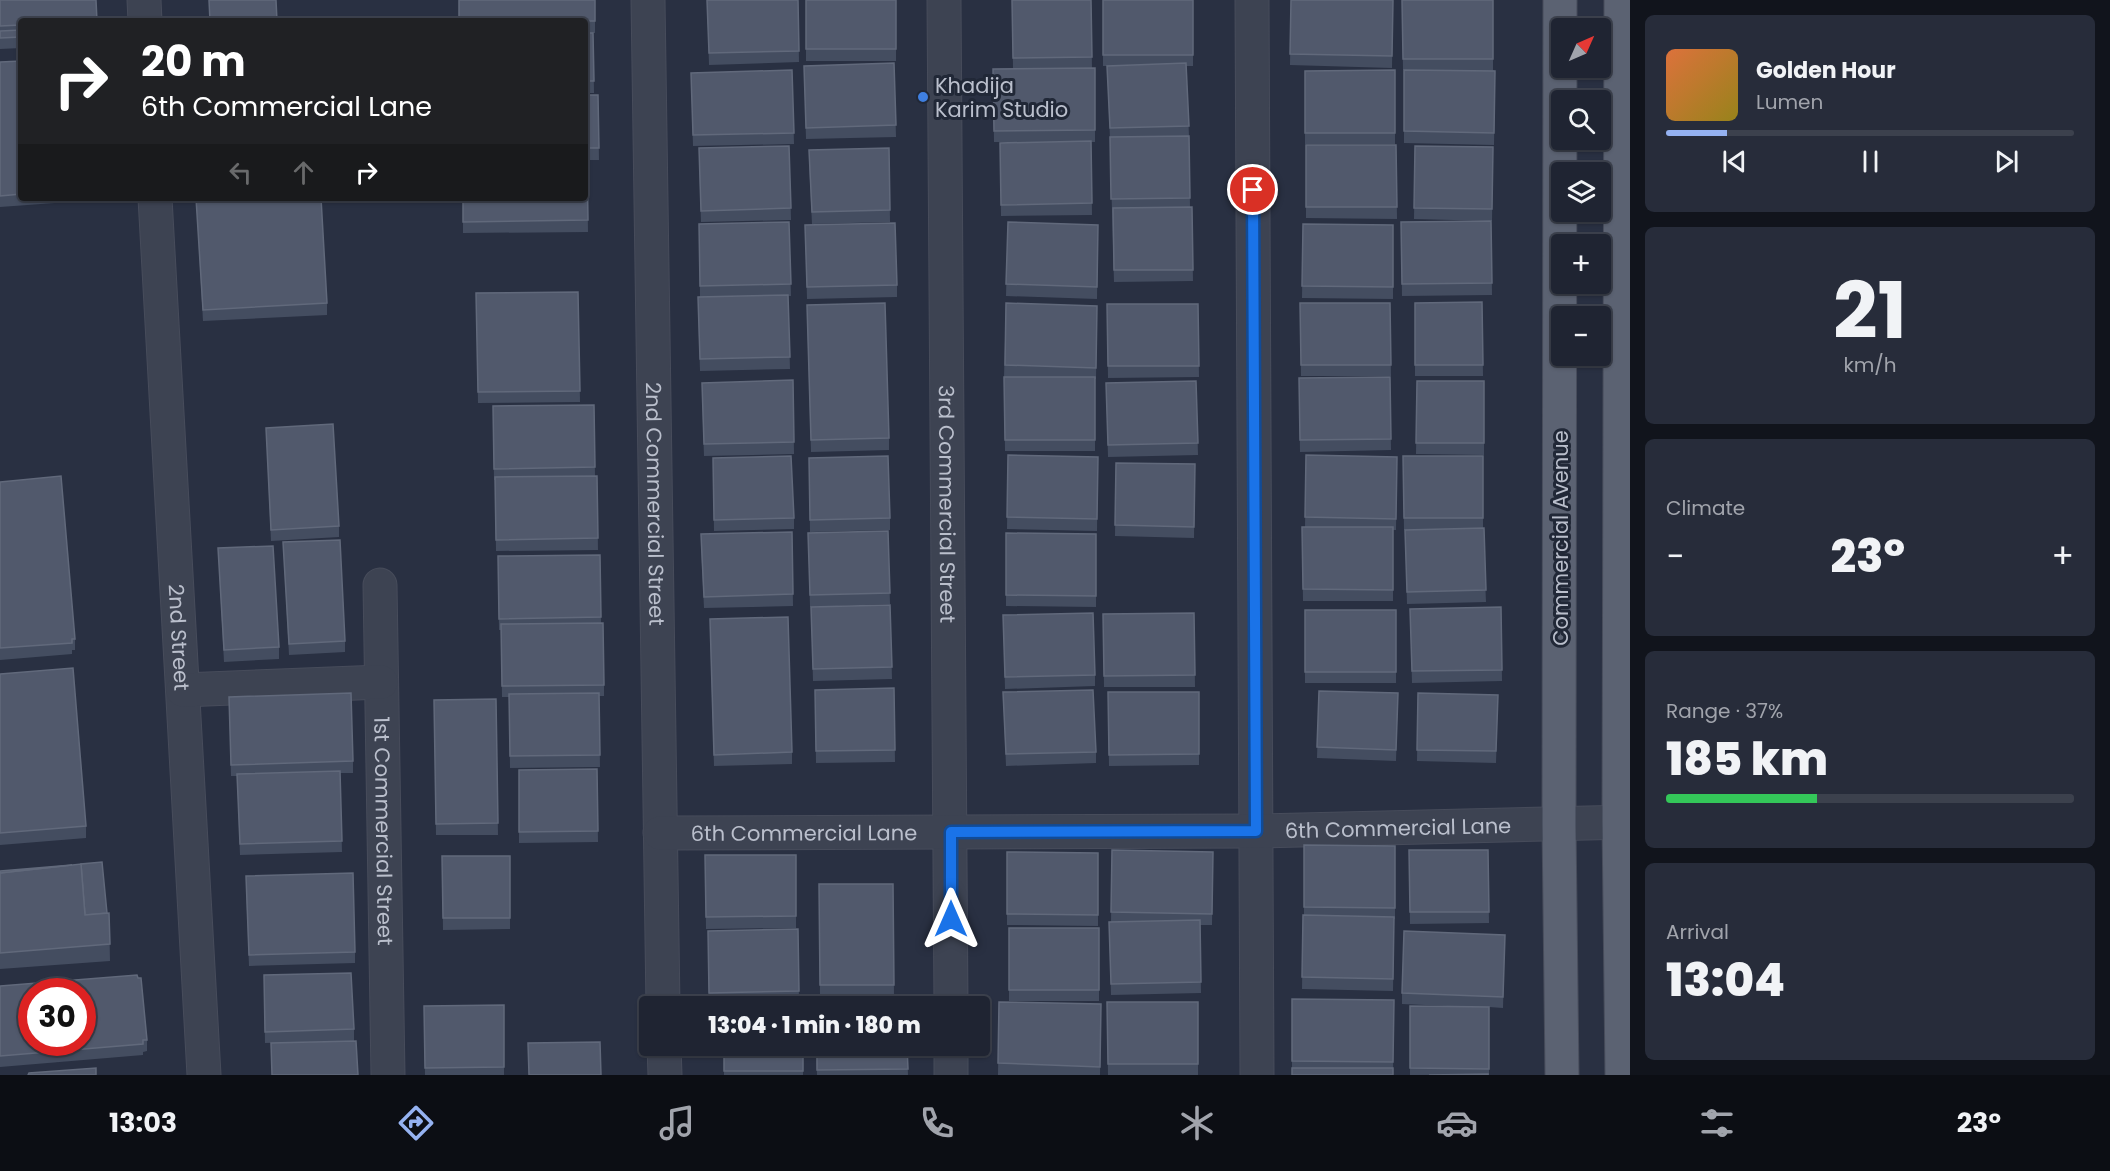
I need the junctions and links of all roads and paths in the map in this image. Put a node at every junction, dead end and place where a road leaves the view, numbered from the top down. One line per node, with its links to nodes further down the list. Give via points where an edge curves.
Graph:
1 (144, 0): 7 (street)
2 (648, 0): 16 (street, 2nd Commercial Street)
3 (944, 0): 15 (street, 3rd Commercial Street)
4 (1252, 0): 14 (street)
5 (1560, 0): 13 (main road, Commercial Avenue)
6 (1621, 0): 12 (main road)
7 (145, 18)
8 (155, 201): 11 (street, 2nd Street)
9 (380, 585): 10 (street, 1st Commercial Street)
10 (381, 682): 11 (street); 22 (street, 1st Commercial Street)
11 (183, 690): 21 (street, 2nd Street)
12 (1624, 822): 13 (street, 6th Commercial Lane); 27 (main road)
13 (1559, 825): 14 (street, 6th Commercial Lane); 26 (main road, Commercial Avenue)
14 (1256, 831): 15 (street, 6th Commercial Lane); 25 (street)
15 (951, 832): 16 (street, 6th Commercial Lane); 18 (street, 3rd Commercial Street)
16 (660, 833): 17 (street, 2nd Commercial Street)
17 (663, 996)
18 (951, 996)
19 (664, 1056): 23 (street)
20 (951, 1056): 24 (street)
21 (204, 1075)
22 (388, 1075)
23 (664, 1075)
24 (951, 1075)
25 (1257, 1075)
26 (1562, 1075)
27 (1622, 1075)

